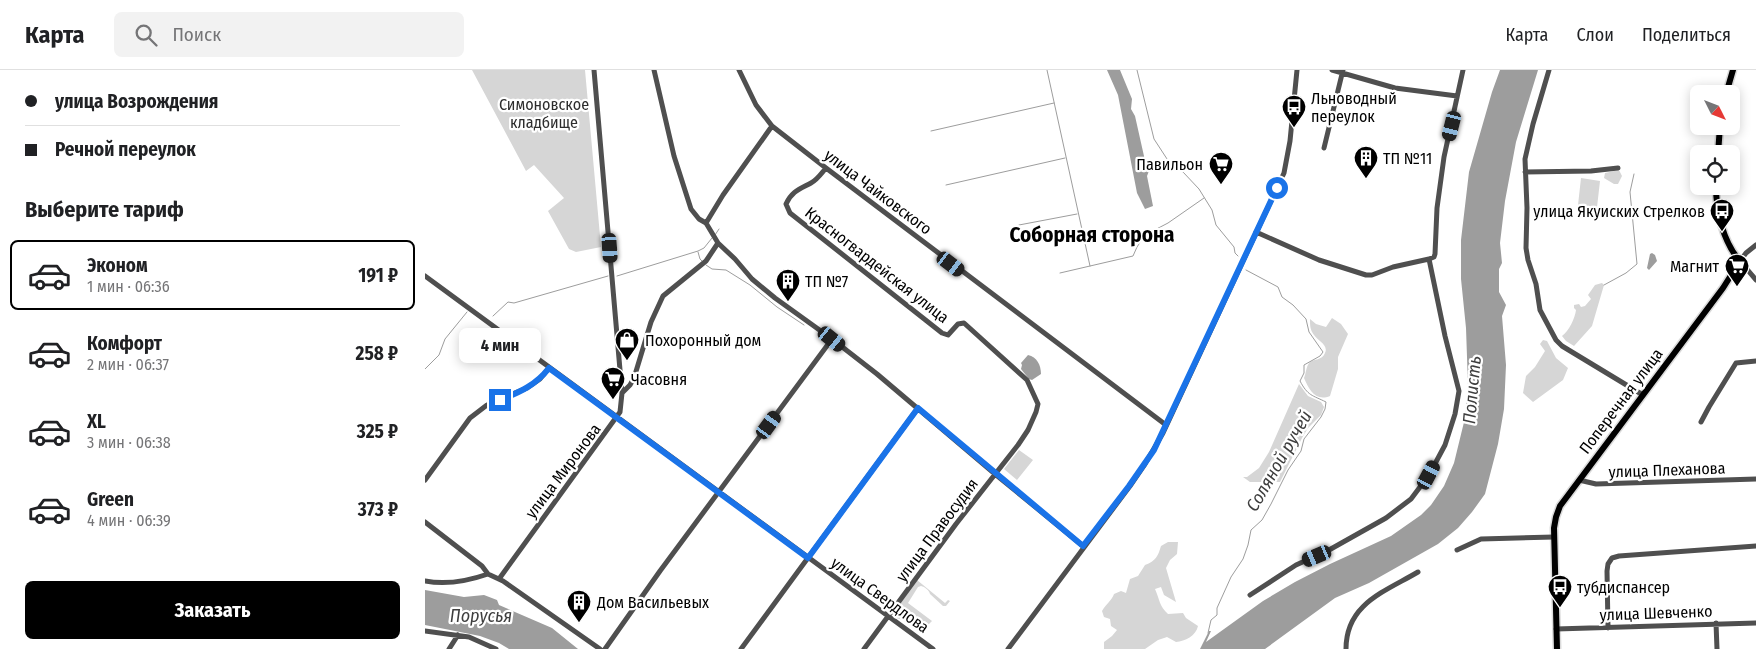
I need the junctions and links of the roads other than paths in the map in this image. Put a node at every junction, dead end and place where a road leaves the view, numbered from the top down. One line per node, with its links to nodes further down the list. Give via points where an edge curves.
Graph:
1 (594, 70): 29 (street, улица Миронова)
2 (654, 70): 18 (street, via 691,209)
3 (739, 70): 12 (street, улица Чайковского, via 756,105)
4 (1297, 70): 19 (street, via 1284,173)
5 (1332, 70): 9 (street)
6 (1463, 70): 11 (street)
7 (1549, 70): 16 (street, via 1528,143)
8 (1733, 70): 10 (main road)
9 (1343, 71): 11 (street, via 1395,88); 13 (street)
10 (1729, 85)
11 (1457, 96): 22 (street, via 1444,157 1435,254)
12 (772, 126): 14 (street, улица Чайковского); 18 (street)
13 (1324, 148)
14 (825, 168): 34 (street, улица Чайковского); 35 (street, Красногвардейская улица, via 816,179 789,197 786,204 791,213 942,333 948,335 958,324 964,323 1031,387 1038,404 1035,418)
15 (1617, 168): 16 (street)
16 (1525, 172): 30 (street, via 1527,256 1535,278 1540,310 1553,336 1562,346)
17 (1716, 195): 23 (main road, via 1726,237)
18 (706, 223): 20 (street)
19 (1255, 232): 22 (street, via 1319,260 1366,275); 34 (street)
20 (718, 243): 26 (street, via 752,279); 29 (street, via 706,261 659,302 634,378)
21 (1756, 246): 23 (street)
22 (1429, 259): 50 (street, via 1459,391 1445,445 1411,499 1386,518 1296,565)
23 (1740, 260): 25 (street); 30 (main road, Поперечная улица, via 1723,288)
24 (425, 276): 28 (street, улица Свердлова)
25 (1756, 280)
26 (832, 339): 31 (street); 39 (street)
27 (1756, 361): 33 (street, via 1737,363)
28 (549, 368): 32 (street, улица Свердлова); 37 (street, via 527,388 474,414)
29 (621, 393): 32 (street, улица Миронова, via 622,406)
30 (1643, 395): 38 (main road, Поперечная улица)
31 (918, 408): 35 (street); 45 (street)
32 (617, 418): 39 (street, улица Свердлова); 48 (street, улица Миронова)
33 (1701, 422)
34 (1166, 425): 42 (street, via 1145,464)
35 (995, 474): 42 (street); 51 (street, улица Правосудия)
36 (1756, 479): 38 (street, улица Плеханова, via 1596,484)
37 (425, 480)
38 (1579, 480): 41 (main road, Поперечная улица, via 1557,512)
39 (719, 492): 45 (street, улица Свердлова); 61 (street)
40 (425, 522): 47 (street)
41 (1554, 537): 44 (street, via 1481,539); 55 (main road, Поперечная улица)
42 (1083, 546): 65 (street)
43 (1756, 546): 54 (street, via 1612,558 1607,571)
44 (1457, 550)
45 (808, 558): 51 (street, улица Свердлова); 62 (street)
46 (1418, 572): 66 (street, via 1375,597 1353,616)
47 (489, 574): 48 (street); 49 (street, via 467,581)
48 (499, 579): 60 (street)
49 (425, 581)
50 (1250, 595)
51 (888, 617): 63 (street, улица Правосудия); 64 (street, улица Свердлова)
52 (1716, 623): 53 (street, улица Шевченко); 54 (street, улица Шевченко); 68 (street)
53 (1756, 623)
54 (1608, 628): 55 (street, улица Шевченко)
55 (1556, 629): 67 (main road, Поперечная улица)
56 (425, 631): 57 (street)
57 (458, 635): 58 (street); 59 (street, via 479,640)
58 (449, 649)
59 (495, 649)
60 (600, 649)
61 (605, 649)
62 (741, 649)
63 (865, 649)
64 (933, 649)
65 (1008, 649)
66 (1346, 649)
67 (1557, 649)
68 (1717, 649)

